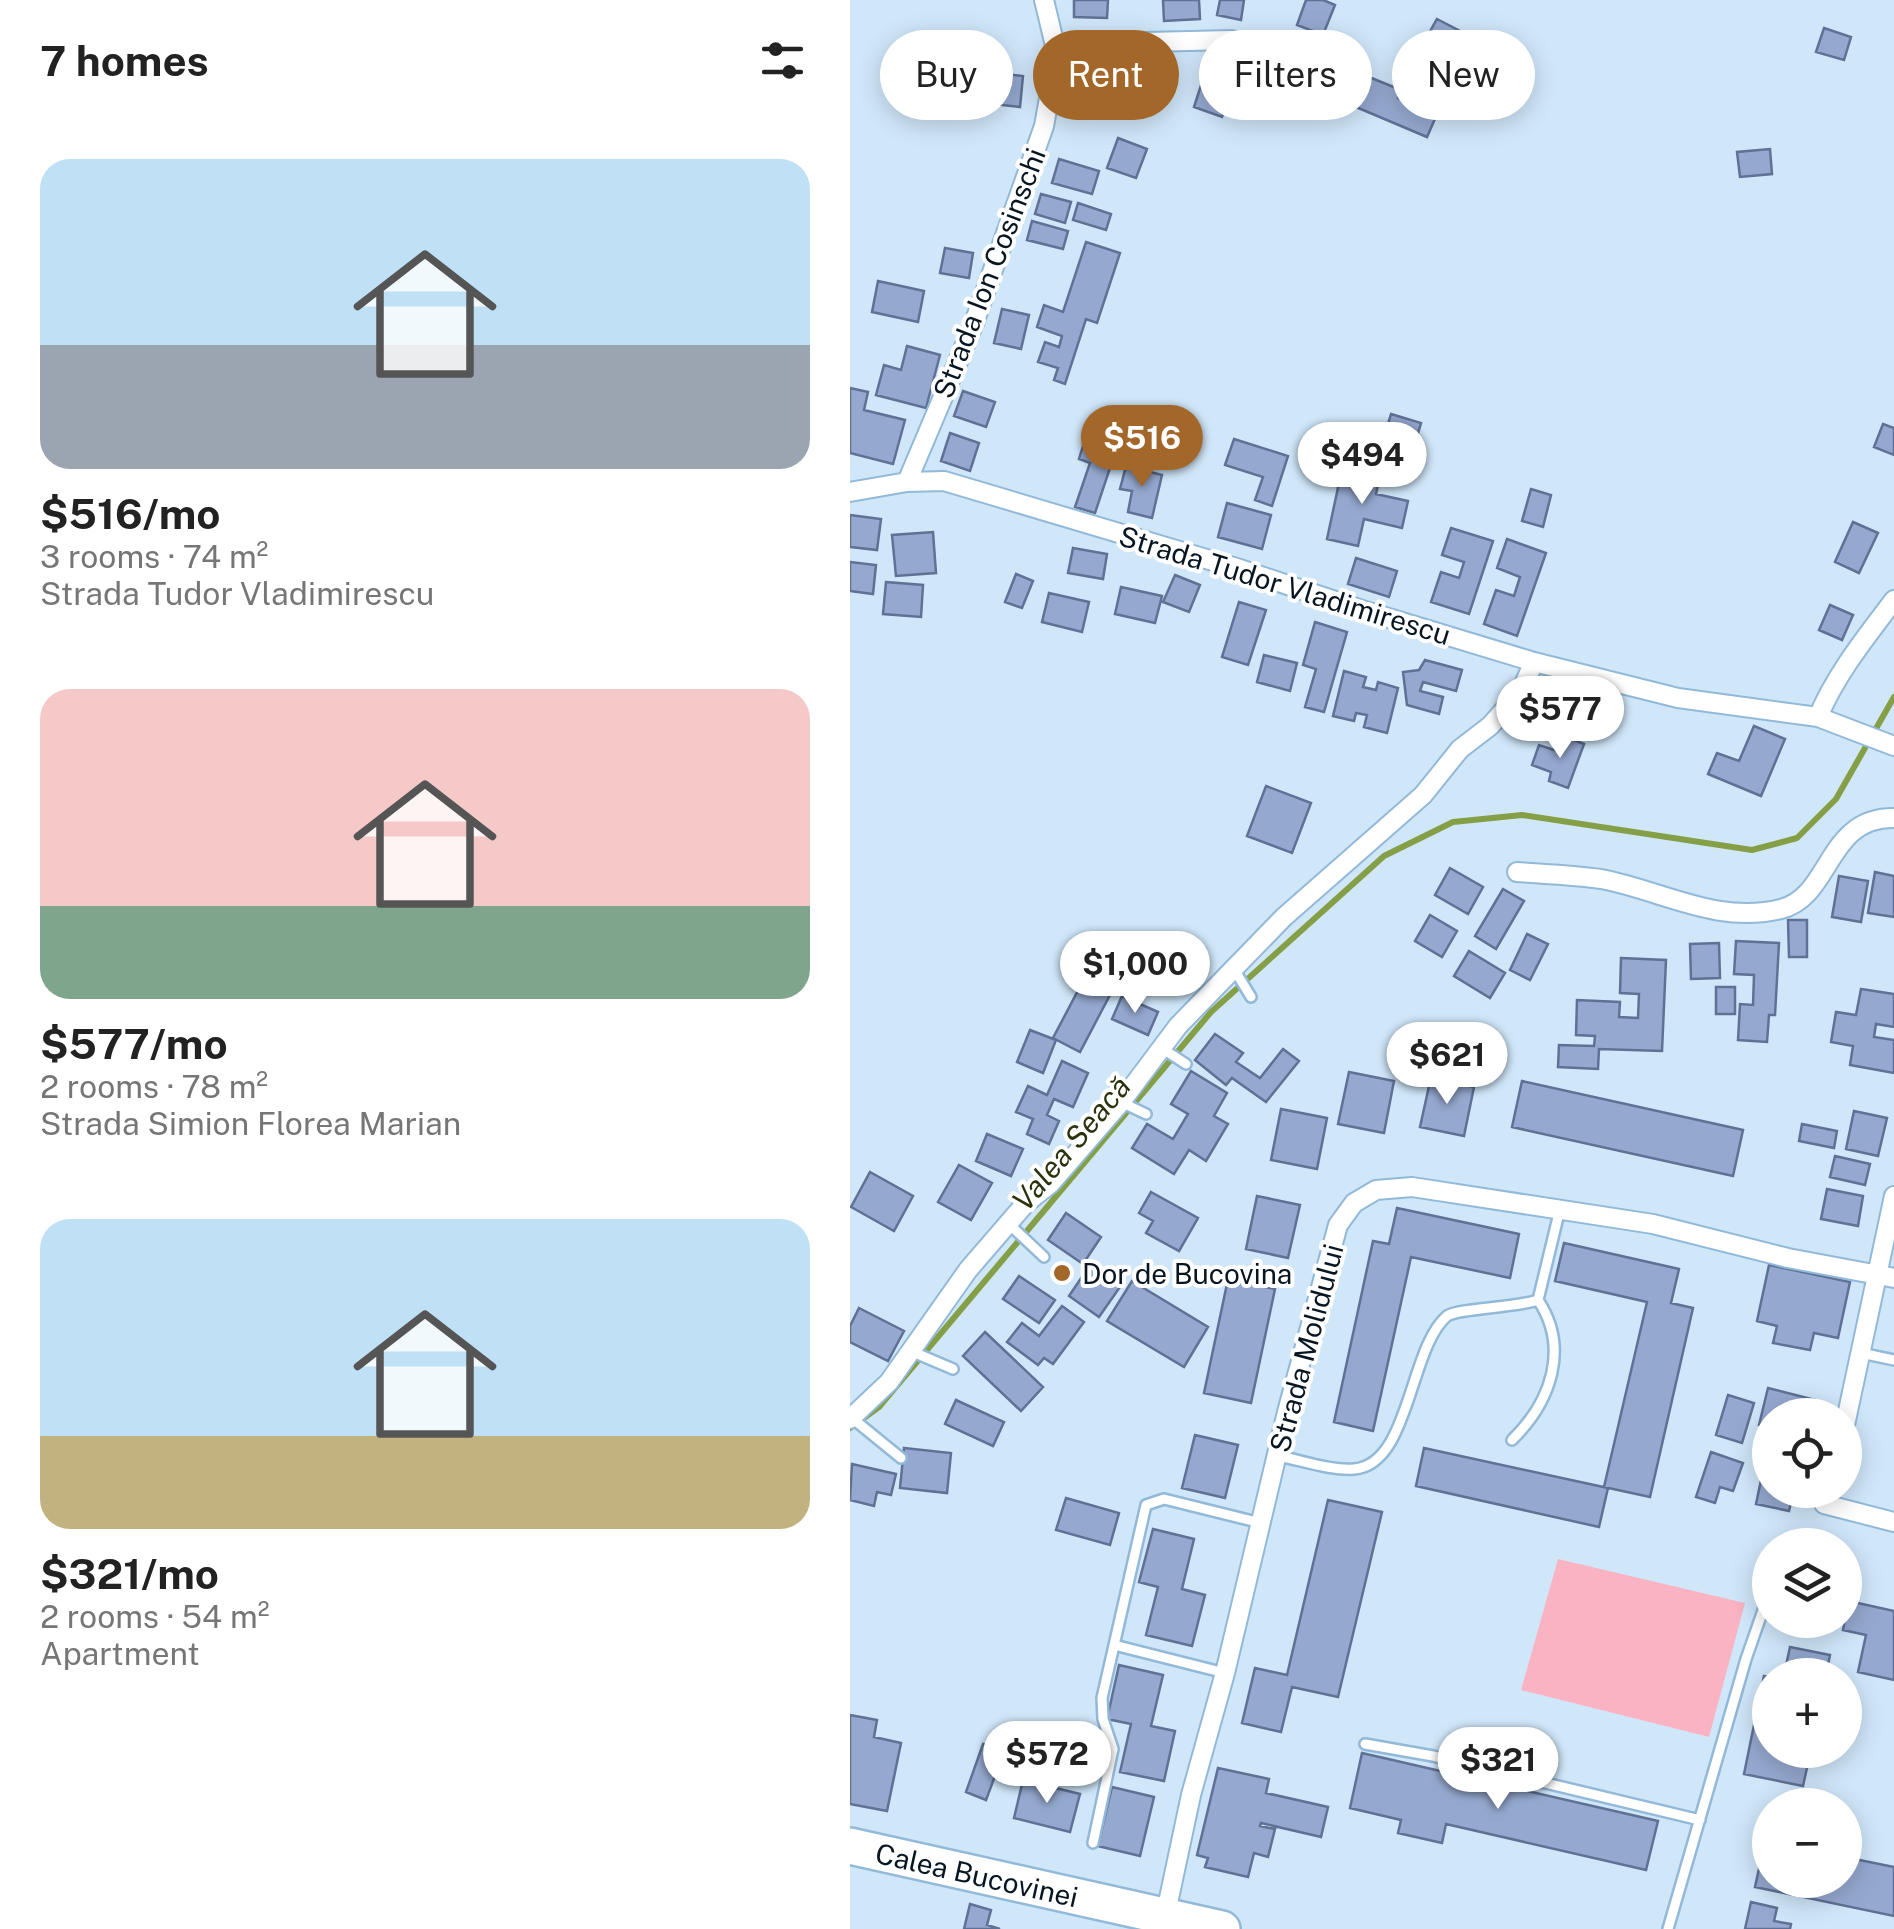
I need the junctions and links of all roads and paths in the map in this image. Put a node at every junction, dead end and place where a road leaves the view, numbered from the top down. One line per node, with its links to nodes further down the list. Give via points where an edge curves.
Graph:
1 (1044, 0): 2 (street, Strada Ion Cosinschi)
2 (1051, 30)
3 (1045, 120): 4 (street, Strada Ion Cosinschi, via 973,326)
4 (907, 482): 5 (street, Strada Tudor Vladimirescu); 7 (street, Strada Tudor Vladimirescu, via 944,481 1024,503)
5 (850, 492)
6 (1894, 600): 8 (street)
7 (1534, 662): 8 (street, Strada Tudor Vladimirescu, via 1678,698); 12 (street, via 1521,691 1490,726 1423,795 1284,917)
8 (1818, 717): 9 (street, Strada Tudor Vladimirescu)
9 (1894, 746)
10 (1894, 818): 11 (street, via 1868,819 1850,832 1798,902 1782,909 1720,911 1603,880)
11 (1517, 872)
12 (1236, 972): 13 (lane); 14 (street)
13 (1251, 997)
14 (1161, 1048): 15 (lane); 16 (street)
15 (1186, 1064)
16 (1120, 1102): 17 (lane); 20 (street, via 1025,1204)
17 (1146, 1114)
18 (1894, 1196): 22 (street)
19 (1560, 1209): 22 (street, Strada Molidului); 23 (lane); 31 (street, Strada Molidului, via 1412,1186 1376,1190 1354,1204 1338,1225)
20 (1014, 1229): 21 (lane); 24 (street, via 968,1270)
21 (1044, 1257)
22 (1885, 1276): 25 (street)
23 (1538, 1300): 30 (lane, via 1548,1315 1555,1366 1540,1408); 31 (lane, via 1451,1313 1428,1344 1382,1456 1366,1467)
24 (913, 1352): 27 (lane); 29 (street)
25 (1861, 1353): 26 (lane); 28 (street)
26 (1894, 1360)
27 (953, 1369)
28 (1851, 1398)
29 (856, 1422): 32 (lane)
30 (1512, 1440)
31 (1277, 1456): 34 (street, Strada Molidului)
32 (900, 1458)
33 (1856, 1508): 35 (street)
34 (1261, 1522): 37 (lane, via 1164,1499 1146,1504); 38 (street, Strada Molidului)
35 (1894, 1522)
36 (1754, 1638): 40 (lane)
37 (1114, 1645): 38 (lane); 41 (lane, via 1102,1698 1111,1761)
38 (1225, 1673): 43 (street, Strada Molidului)
39 (1365, 1744): 40 (lane)
40 (1700, 1820): 45 (lane)
41 (1092, 1844)
42 (850, 1846): 43 (highway, Calea Bucovinei)
43 (1165, 1917): 44 (highway, Calea Bucovinei)
44 (1222, 1929)
45 (1668, 1929)

